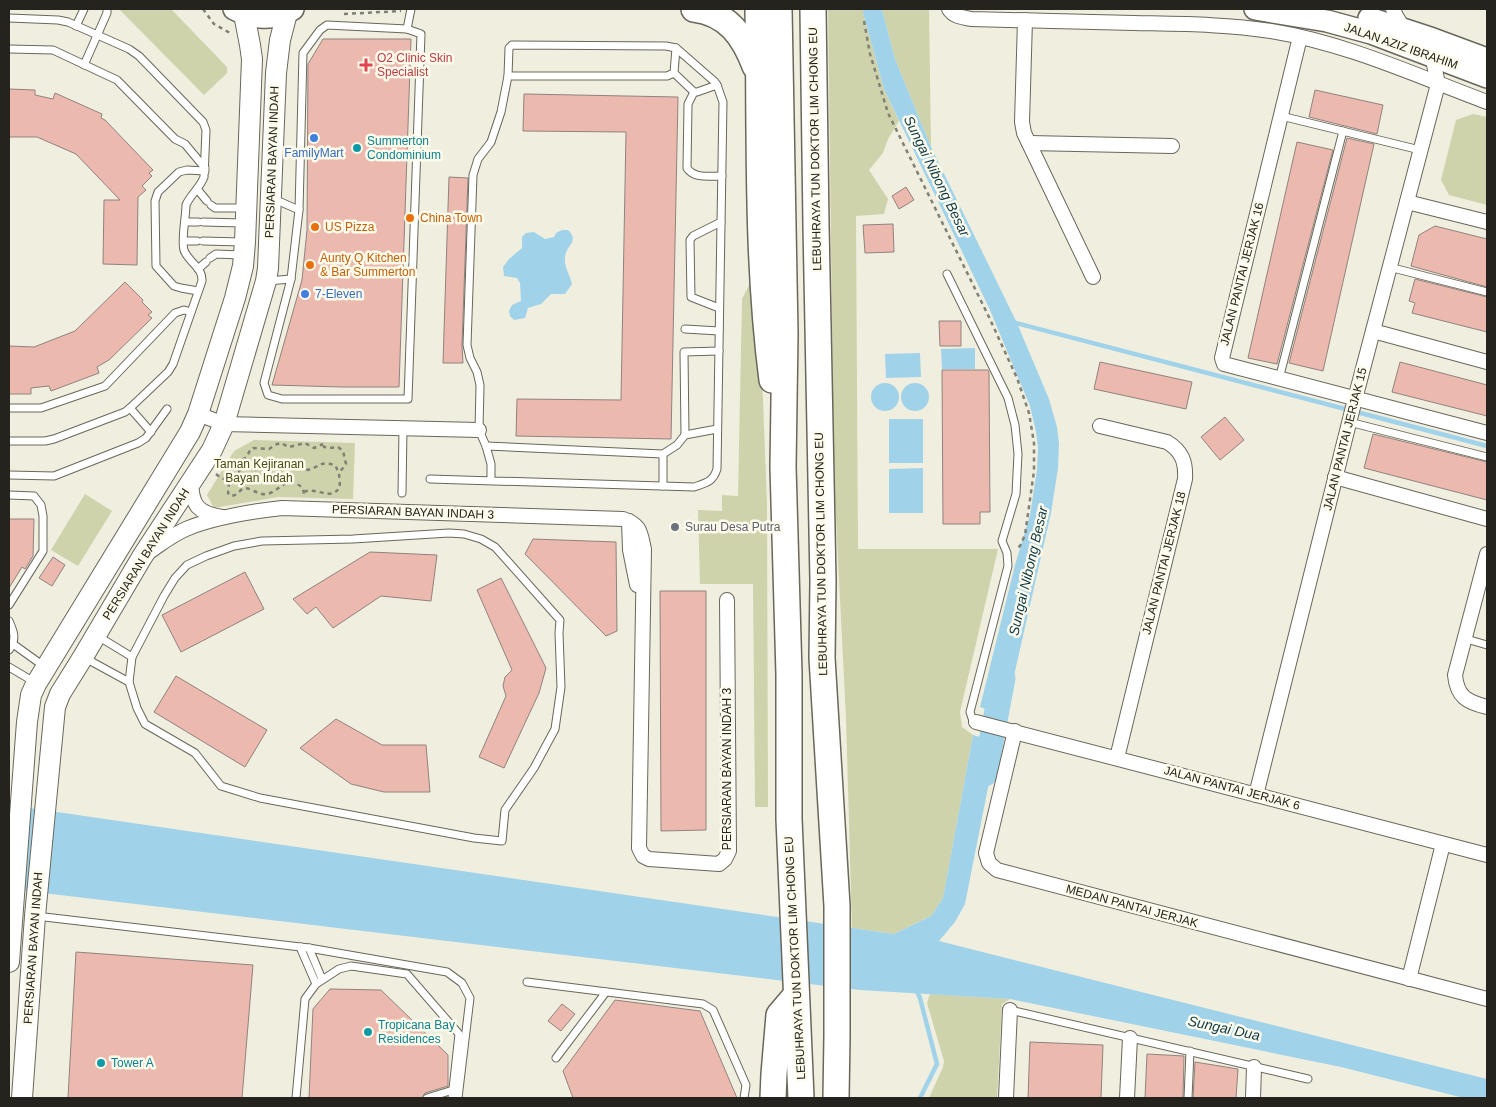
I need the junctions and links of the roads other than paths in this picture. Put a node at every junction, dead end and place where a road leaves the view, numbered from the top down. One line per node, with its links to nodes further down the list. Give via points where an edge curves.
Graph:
1 (84, 9): 16 (lane)
2 (107, 9): 18 (lane)
3 (694, 9): 28 (highway, via 717,15 734,28 750,53)
4 (758, 9): 28 (highway)
5 (779, 9): 84 (highway, LEBUHRAYA TUN DOKTOR LIM CHONG EU, via 785,334)
6 (814, 9): 130 (highway, LEBUHRAYA TUN DOKTOR LIM CHONG EU, via 822,658 837,906)
7 (949, 9): 15 (street, via 957,16 971,19)
8 (1255, 9): 22 (main road, JALAN AZIZ IBRAHIM, via 1327,21)
9 (1335, 9): 13 (main road, JALAN AZIZ IBRAHIM)
10 (410, 10): 17 (lane)
11 (239, 11): 12 (main road, via 258,17 273,17); 48 (street, PERSIARAN BAYAN INDAH, via 252,59)
12 (290, 11): 42 (street, PERSIARAN BAYAN INDAH, via 280,40 276,73)
13 (1384, 13): 23 (main road, JALAN AZIZ IBRAHIM, via 1404,29)
14 (9, 18): 16 (lane, via 58,20)
15 (1025, 20): 19 (street, via 1241,27); 36 (street, via 1022,122)
16 (76, 26): 18 (lane)
17 (408, 29): 44 (lane, via 327,25 303,53); 54 (lane, via 420,34 408,399 282,399 268,395 264,383)
18 (98, 35): 24 (lane); 39 (lane, via 139,56 203,122 206,130)
19 (1300, 37): 30 (street, via 1362,55); 34 (street, JALAN PANTAI JERJAK 16)
20 (676, 48): 26 (lane); 27 (lane, via 512,45); 31 (lane)
21 (9, 49): 24 (lane, via 48,49)
22 (1432, 55): 25 (main road, JALAN AZIZ IBRAHIM); 30 (street, JALAN PANTAI JERJAK 15)
23 (1487, 59)
24 (84, 65): 39 (lane, via 120,82 175,139 185,144)
25 (1461, 67): 29 (main road, JALAN AZIZ IBRAHIM); 30 (street)
26 (674, 73): 27 (lane, via 667,76); 32 (lane)
27 (508, 76): 76 (lane, via 491,142 478,159 473,175 467,345 480,385)
28 (759, 76): 84 (highway, via 760,214 766,330)
29 (1487, 77)
30 (1438, 84): 33 (street); 38 (street, JALAN PANTAI JERJAK 15)
31 (717, 85): 32 (lane); 40 (lane, via 722,102)
32 (694, 92): 40 (lane, via 688,104 687,168 695,175)
33 (1487, 102)
34 (1281, 116): 35 (lane); 65 (street, JALAN PANTAI JERJAK 16, via 1222,358 1224,364)
35 (1343, 131): 38 (lane); 65 (lane)
36 (1029, 143): 37 (street); 53 (street)
37 (1172, 146)
38 (1420, 150): 43 (street, JALAN PANTAI JERJAK 15)
39 (205, 170): 41 (lane, via 204,180); 56 (lane, via 180,172 158,192 155,201 156,266 174,286)
40 (722, 176): 46 (lane)
41 (197, 189): 45 (lane, via 188,202); 48 (lane)
42 (271, 198): 44 (lane); 55 (street, PERSIARAN BAYAN INDAH)
43 (1407, 202): 47 (street); 50 (street, JALAN PANTAI JERJAK 15)
44 (298, 210): 54 (lane)
45 (185, 222): 48 (lane); 49 (lane)
46 (721, 222): 58 (lane); 58 (lane, via 690,240 691,297)
47 (1487, 222)
48 (245, 232): 49 (lane); 51 (lane); 70 (street, PERSIARAN BAYAN INDAH, via 235,298)
49 (184, 241): 51 (lane, via 184,251)
50 (1390, 267): 57 (lane); 62 (street, JALAN PANTAI JERJAK 15)
51 (198, 269): 56 (lane, via 202,276)
52 (947, 274): 113 (lane, via 1008,398 1018,454 1016,494 1002,541 1008,566 970,712)
53 (1094, 277)
54 (291, 279): 55 (lane)
55 (266, 281): 72 (street, PERSIARAN BAYAN INDAH)
56 (198, 291): 59 (lane)
57 (1487, 292)
58 (719, 308): 61 (lane)
59 (191, 312): 67 (lane, via 175,313 105,386 41,408); 68 (lane, via 168,372)
60 (685, 329): 61 (lane)
61 (719, 331): 63 (lane)
62 (1373, 331): 64 (street); 66 (street, JALAN PANTAI JERJAK 15)
63 (719, 351): 75 (lane); 79 (lane, via 684,352)
64 (1487, 362)
65 (1279, 379): 66 (street, JALAN PANTAI JERJAK 16)
66 (1354, 401): 71 (street, JALAN PANTAI JERJAK 15); 78 (street, JALAN PANTAI JERJAK 16)
67 (9, 408)
68 (130, 408): 77 (lane); 80 (lane, via 54,439)
69 (167, 409): 77 (lane)
70 (198, 414): 72 (street); 93 (street, PERSIARAN BAYAN INDAH)
71 (1350, 420): 83 (lane); 86 (street, JALAN PANTAI JERJAK 15)
72 (224, 424): 74 (street); 89 (street, PERSIARAN BAYAN INDAH)
73 (1100, 426): 115 (street, JALAN PANTAI JERJAK 18, via 1167,442 1180,452 1186,468)
74 (404, 428): 76 (street); 91 (lane)
75 (717, 429): 79 (lane); 90 (lane, via 714,477 694,487)
76 (479, 430): 81 (lane)
77 (152, 432): 85 (lane, via 138,443 62,474)
78 (1487, 433)
79 (685, 435): 82 (lane)
80 (9, 441)
81 (486, 446): 82 (lane); 88 (lane)
82 (663, 454): 90 (lane)
83 (1487, 457)
84 (783, 467): 137 (highway, LEBUHRAYA TUN DOKTOR LIM CHONG EU, via 789,819 796,999)
85 (9, 475)
86 (1336, 478): 95 (street); 116 (street, JALAN PANTAI JERJAK 15)
87 (430, 479): 88 (lane)
88 (491, 481): 90 (lane)
89 (191, 482): 94 (street, PERSIARAN BAYAN INDAH 3, via 195,505 210,515); 96 (street, PERSIARAN BAYAN INDAH)
90 (663, 486)
91 (402, 493)
92 (9, 495): 101 (lane, via 34,496 41,505 43,516 43,551)
93 (139, 515): 96 (street); 110 (street, PERSIARAN BAYAN INDAH)
94 (228, 517): 98 (street, PERSIARAN BAYAN INDAH 3, via 187,528); 100 (street, PERSIARAN BAYAN INDAH 3, via 276,509 303,509 623,519 639,529 644,549 639,848 649,859 719,864 729,851)
95 (1487, 518)
96 (161, 528): 98 (street, PERSIARAN BAYAN INDAH)
97 (1487, 554): 99 (street)
98 (142, 557): 103 (street, PERSIARAN BAYAN INDAH)
99 (1484, 580): 104 (street)
100 (727, 600)
101 (9, 605)
102 (9, 621): 106 (lane, via 14,634)
103 (96, 635): 107 (street, PERSIARAN BAYAN INDAH); 108 (lane)
104 (1464, 638): 105 (lane); 112 (street, via 1455,675 1456,685 1465,699)
105 (1487, 645)
106 (11, 647): 110 (lane)
107 (83, 657): 111 (lane); 119 (street, PERSIARAN BAYAN INDAH, via 55,707)
108 (132, 657): 111 (lane); 111 (lane, via 175,578 187,565 206,556 262,541 464,534 495,547 560,620 561,687 555,729 534,768 505,810 502,841 260,798 221,786 195,753 145,724)
109 (9, 667): 110 (lane)
110 (41, 676): 122 (street, PERSIARAN BAYAN INDAH, via 28,708)
111 (129, 682)
112 (1487, 707)
113 (976, 722): 114 (street, JALAN PANTAI JERJAK 6)
114 (1010, 730): 115 (street, JALAN PANTAI JERJAK 6); 123 (street, MEDAN PANTAI JERJAK, via 986,853 989,863 997,870)
115 (1117, 758): 116 (street, JALAN PANTAI JERJAK 6)
116 (1256, 794): 117 (street, JALAN PANTAI JERJAK 6)
117 (1444, 844): 118 (street, JALAN PANTAI JERJAK 6); 123 (street)
118 (1487, 855)
119 (36, 909): 120 (lane); 138 (street, PERSIARAN BAYAN INDAH)
120 (300, 947): 121 (lane); 126 (lane)
121 (310, 948): 124 (lane); 142 (lane, via 447,972 462,982 470,998)
122 (9, 962)
123 (1409, 978): 128 (street, MEDAN PANTAI JERJAK)
124 (322, 979): 126 (lane); 136 (lane, via 351,966 407,974 459,1034)
125 (527, 982): 127 (lane)
126 (316, 984): 139 (lane, via 305,998)
127 (606, 992): 133 (lane); 143 (lane, via 703,1004 714,1010 746,1085)
128 (1487, 999)
129 (1010, 1010): 131 (lane); 146 (street)
130 (837, 1036): 144 (highway, LEBUHRAYA TUN DOKTOR LIM CHONG EU); 145 (highway)
131 (1130, 1038): 132 (lane); 147 (street)
132 (1190, 1051): 134 (lane); 148 (lane)
133 (556, 1058)
134 (1254, 1067): 135 (lane); 149 (street)
135 (1308, 1078)
136 (453, 1090): 140 (lane); 141 (lane)
137 (787, 1094)
138 (22, 1098)
139 (296, 1098)
140 (427, 1098)
141 (452, 1098)
142 (458, 1098)
143 (744, 1098)
144 (836, 1098)
145 (848, 1098)
146 (1006, 1098)
147 (1127, 1098)
148 (1188, 1098)
149 (1252, 1098)

